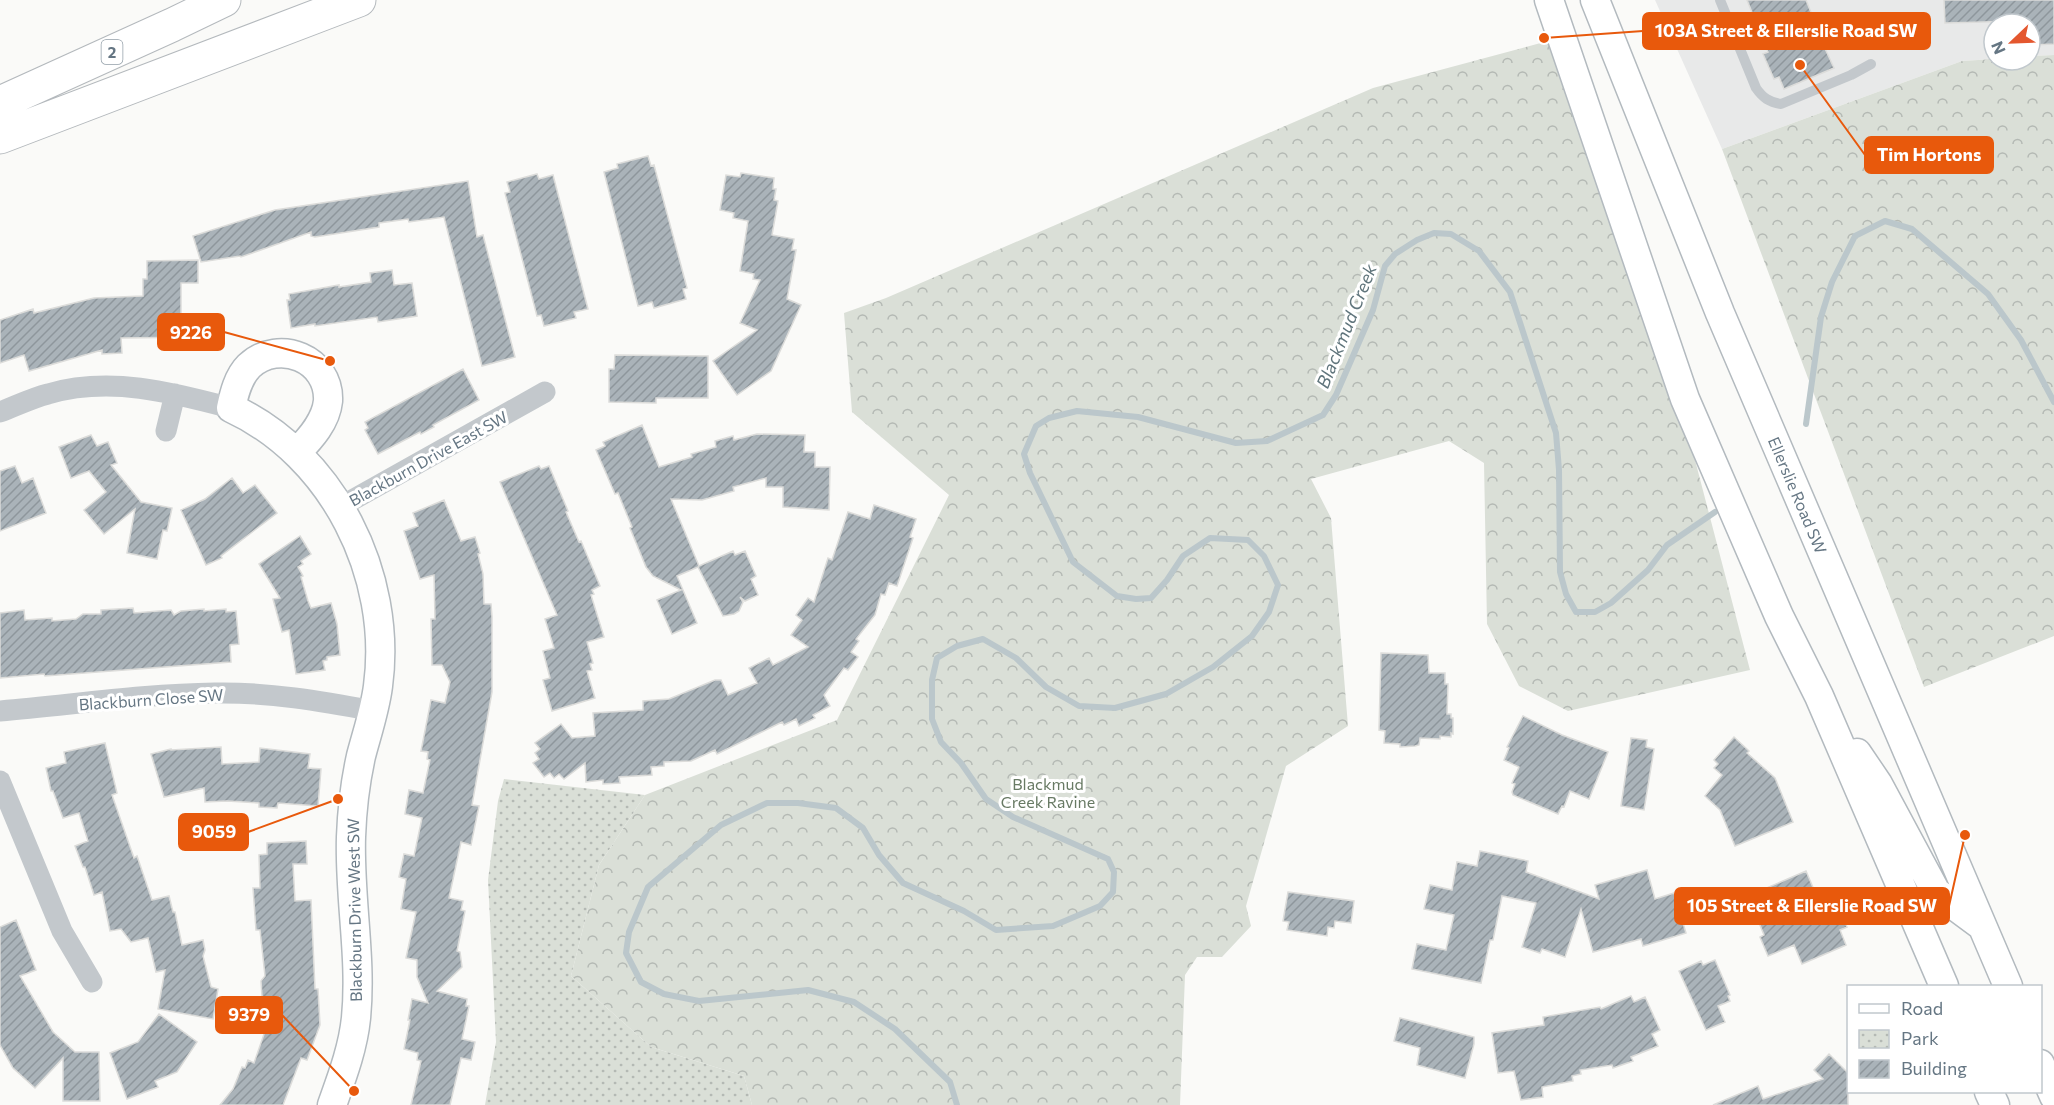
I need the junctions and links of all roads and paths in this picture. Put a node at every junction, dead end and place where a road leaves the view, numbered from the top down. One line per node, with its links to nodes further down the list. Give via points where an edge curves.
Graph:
1 (224, 0): 7 (highway, 2)
2 (359, 0): 8 (highway)
3 (1549, 0): 16 (main road, via 1685,399 1779,616)
4 (1720, 0): 6 (lane, via 1756,88 1770,102 1781,104)
5 (1601, 8): 20 (main road, Ellerslie Road SW, via 1720,313)
6 (1871, 64)
7 (0, 103)
8 (0, 137)
9 (545, 392): 15 (street, Blackburn Drive East SW)
10 (175, 394): 11 (street, Blackburn Drive East SW); 12 (street, Blackburn Drive East SW, via 140,387 92,386 48,393); 13 (street)
11 (231, 408): 14 (main road, Blackburn Drive East SW, via 250,417); 14 (main road, via 236,387 248,367 263,357 291,353 306,358 320,371 328,403 321,422)
12 (0, 412)
13 (166, 431)
14 (297, 452): 15 (main road, Blackburn Drive East SW)
15 (340, 507): 18 (main road, Blackburn Drive West SW, via 365,563 378,613 380,656)
16 (1819, 696): 20 (main road, via 1878,784 1936,892); 22 (main road)
17 (0, 711): 18 (street, Blackburn Close SW, via 215,693 317,700)
18 (374, 711): 26 (main road, Blackburn Drive West SW, via 352,810 356,1018)
19 (0, 781): 21 (street, via 62,931)
20 (1982, 926): 23 (main road, Ellerslie Road SW)
21 (92, 982)
22 (1943, 985)
23 (2007, 985)
24 (2042, 1069): 25 (main road)
25 (2054, 1096)
26 (332, 1105)

